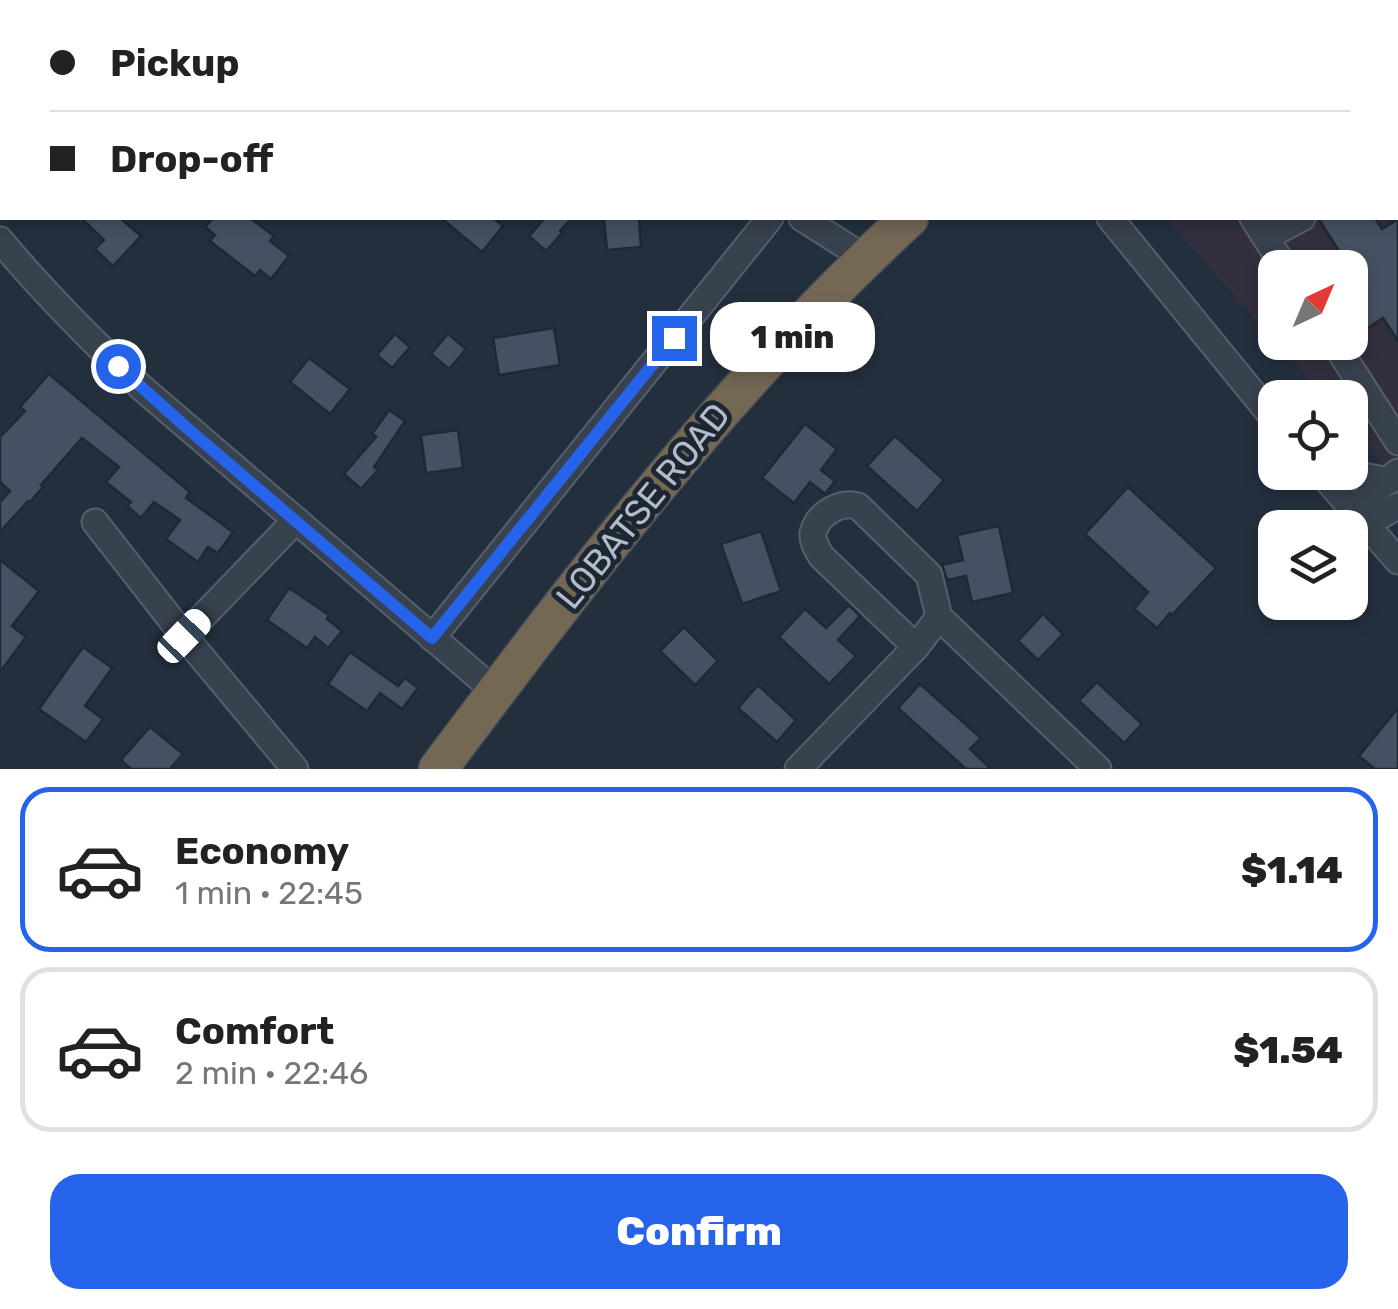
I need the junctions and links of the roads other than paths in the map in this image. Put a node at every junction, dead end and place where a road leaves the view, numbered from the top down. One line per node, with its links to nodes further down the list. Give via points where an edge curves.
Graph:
1 (768, 220): 26 (street)
2 (805, 220): 9 (street)
3 (907, 220): 9 (highway, LOBATSE ROAD)
4 (1112, 220): 11 (street)
5 (1293, 220): 6 (street)
6 (1259, 228): 8 (street)
7 (0, 240): 20 (street, via 106,355)
8 (1273, 250)
9 (865, 258): 28 (highway, LOBATSE ROAD, via 681,455)
10 (1346, 360): 12 (street)
11 (1258, 399)
12 (1398, 442)
13 (1368, 475): 14 (street)
14 (1393, 477): 18 (street)
15 (1335, 490): 17 (street)
16 (1398, 506): 19 (street)
17 (1352, 510)
18 (1364, 510)
19 (1368, 514)
20 (296, 520): 25 (street); 26 (street)
21 (95, 522): 25 (street)
22 (1368, 528): 23 (street)
23 (1398, 561)
24 (938, 617): 27 (street); 27 (street, via 928,575 864,511 848,503 820,521 813,534 821,556); 32 (street)
25 (184, 636): 29 (street)
26 (432, 638): 28 (street)
27 (916, 647): 31 (street)
28 (496, 692): 30 (highway, LOBATSE ROAD)
29 (295, 769)
30 (438, 769)
31 (798, 769)
32 (1098, 769)

